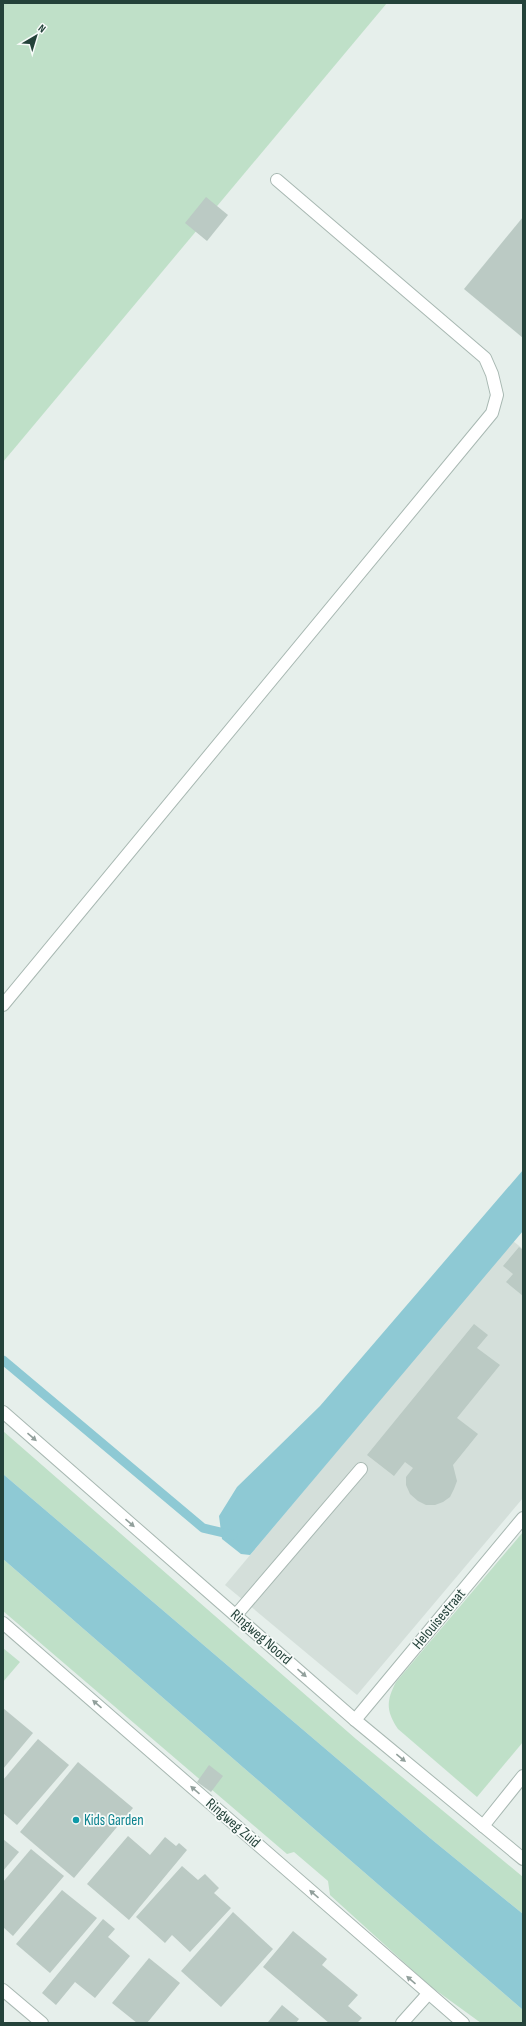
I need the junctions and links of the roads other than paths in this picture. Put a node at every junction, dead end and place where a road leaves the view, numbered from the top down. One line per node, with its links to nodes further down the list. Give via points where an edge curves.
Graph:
1 (277, 180): 2 (street, via 485,358 492,374 496,395 492,413)
2 (3, 1005)
3 (3, 1412): 6 (street, Ringweg Noord, one-way to 6)
4 (361, 1469): 6 (street)
5 (523, 1518): 8 (street, Helouisestraat)
6 (236, 1615): 8 (street, Ringweg Noord, one-way to 8)
7 (3, 1623): 13 (street, Ringweg Zuid, one-way to 7)
8 (355, 1720): 10 (street, Ringweg Noord, one-way to 10)
9 (523, 1776): 10 (street)
10 (483, 1826): 11 (street, Ringweg Noord)
11 (523, 1859)
12 (3, 1990): 14 (street)
13 (428, 1994): 15 (street); 16 (street, Ringweg Zuid)
14 (42, 2023)
15 (402, 2023)
16 (463, 2023)

